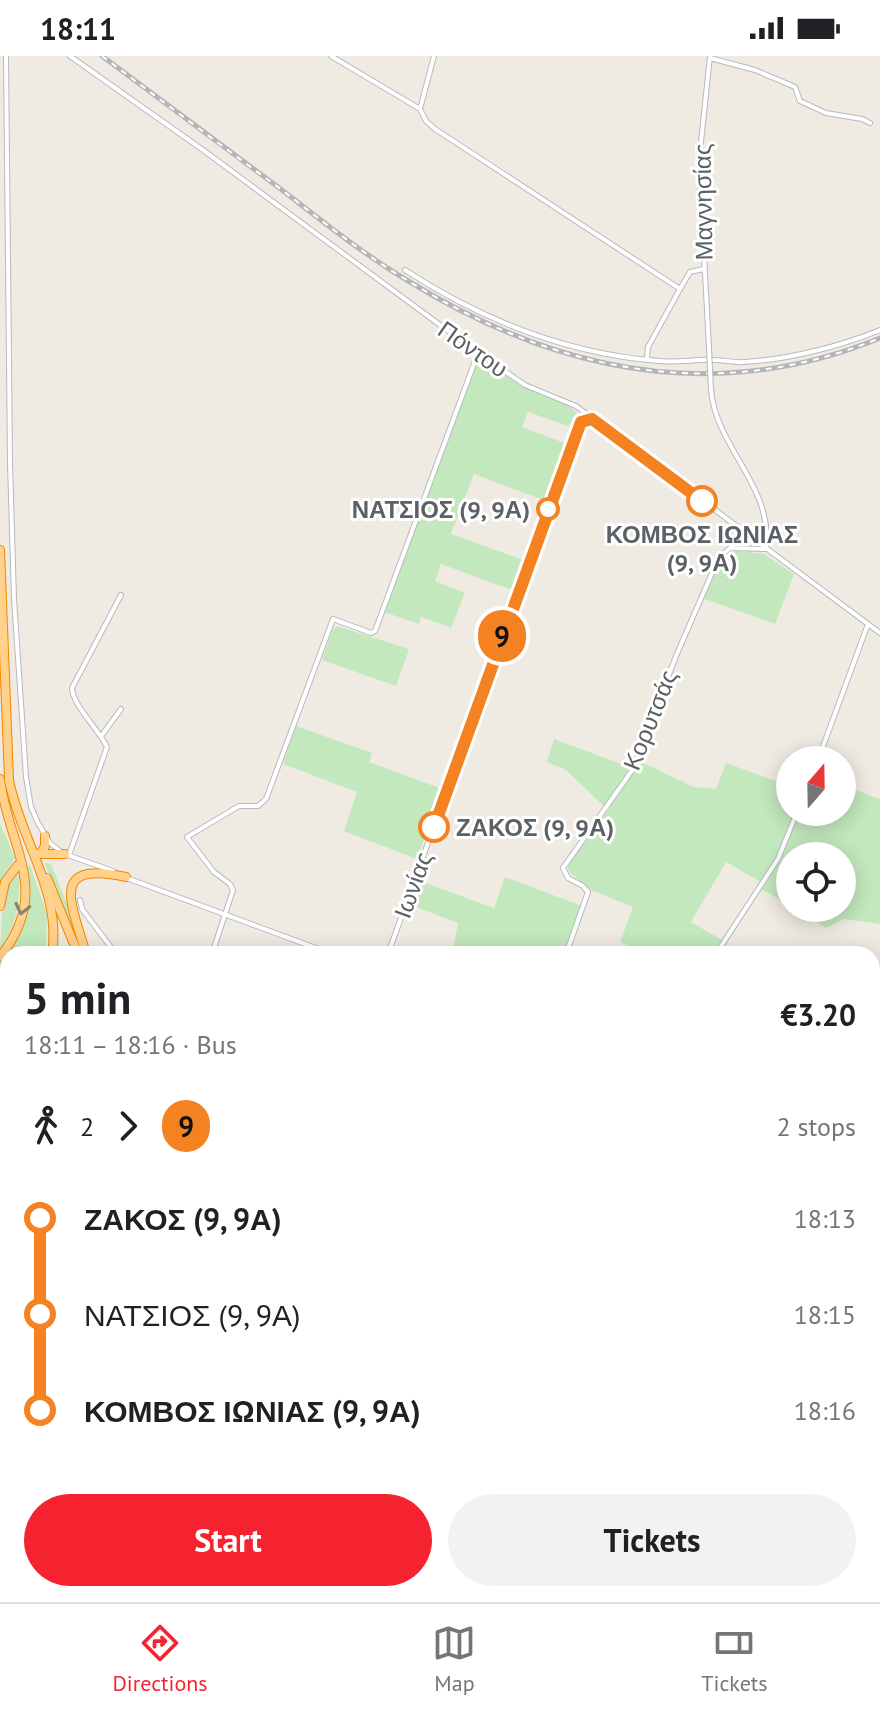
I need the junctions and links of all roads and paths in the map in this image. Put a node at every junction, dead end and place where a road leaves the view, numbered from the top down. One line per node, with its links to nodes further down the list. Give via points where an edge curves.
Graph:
1 (6, 56): 11 (street)
2 (70, 56): 14 (street, Πόντου)
3 (331, 56): 6 (street)
4 (434, 56): 6 (street)
5 (710, 57): 7 (street, via 795,87 800,101 826,113); 9 (street, Μαγνησίας, via 699,153)
6 (420, 109): 12 (street, via 426,121 465,150)
7 (870, 123)
8 (0, 267): 11 (street)
9 (704, 269): 12 (street, via 690,272); 17 (street, Μαγνησίας, bridge, via 711,390 719,421 760,499)
10 (405, 270): 15 (street, via 487,318 576,348)
11 (8, 271): 27 (street, via 10,463 24,747 31,807)
12 (680, 289): 15 (street, via 648,347)
13 (880, 330): 15 (street, via 834,345 744,362)
14 (478, 353): 16 (street, Πόντου, via 525,385 568,401); 34 (street, via 374,632 333,619 266,799 256,807 239,806 187,837 215,874 232,886)
15 (647, 360)
16 (592, 419): 17 (street, Πόντου); 42 (street, Ιωνίας, via 584,419 575,434)
17 (766, 549): 20 (street, Πόντου); 43 (street, Κορυτσάς, via 730,548 719,557 633,769 563,868 588,892)
18 (0, 550): 28 (highway, via 7,767 14,804)
19 (121, 595): 23 (street, via 71,690)
20 (868, 624): 21 (street, Πόντου); 24 (street)
21 (880, 633)
22 (121, 709): 23 (street)
23 (102, 735): 29 (street, via 107,747)
24 (823, 746)
25 (0, 779): 35 (highway, one-way to 35, via 25,884 20,921)
26 (791, 826): 44 (street, via 778,859)
27 (45, 836): 28 (highway, via 45,846); 29 (street)
28 (37, 852): 29 (highway); 36 (highway, via 52,910); 37 (highway)
29 (67, 855): 31 (street)
30 (18, 865): 33 (highway, via 5,882)
31 (126, 877): 34 (street); 38 (highway, via 91,872 73,883 70,899)
32 (80, 900): 39 (street)
33 (0, 906)
34 (225, 915): 40 (street); 41 (street)
35 (8, 946)
36 (52, 946)
37 (75, 946)
38 (84, 946)
39 (110, 946)
40 (215, 946)
41 (310, 946)
42 (391, 946)
43 (569, 946)
44 (721, 946)

